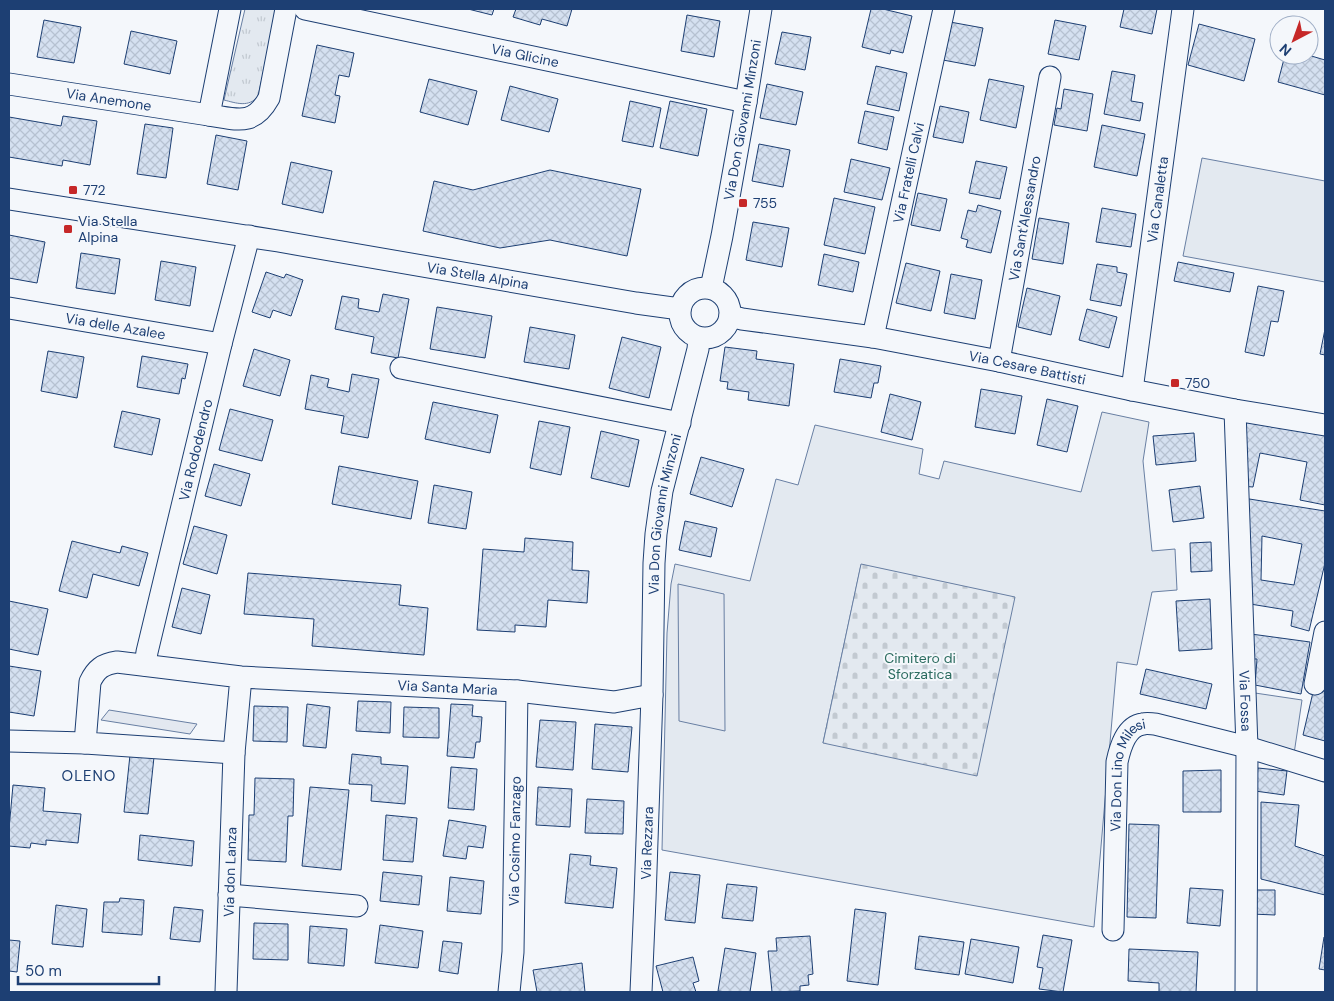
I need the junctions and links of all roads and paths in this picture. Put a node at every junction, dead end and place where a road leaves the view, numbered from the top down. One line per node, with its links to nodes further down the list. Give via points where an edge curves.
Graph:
1 (230, 9): 10 (street)
2 (286, 9): 10 (street, Via Anemone, via 270,93 262,109 243,119)
3 (305, 9): 9 (street, Via Glicine)
4 (761, 9): 9 (street, Via Don Giovanni Minzoni)
5 (944, 9): 17 (street, Via Fratelli Calvi)
6 (1183, 9): 22 (street, Via Canaletta)
7 (1050, 77): 20 (street, Via Sant'Alessandro)
8 (9, 84): 10 (street, Via Anemone)
9 (746, 102): 13 (street, Via Don Giovanni Minzoni)
10 (209, 115)
11 (9, 198): 12 (street, Via Stella Alpina)
12 (249, 236): 15 (street, Via Stella Alpina); 19 (street, Via Rododendro)
13 (711, 288): 15 (street, via 694,290 687,295); 16 (street, via 727,300)
14 (9, 308): 19 (street, Via delle Azalee)
15 (680, 309): 18 (street, via 683,326)
16 (730, 316): 17 (street, Via Cesare Battisti); 18 (street, via 724,330 717,336)
17 (872, 336): 20 (street, Via Cesare Battisti)
18 (699, 338): 24 (street, Via Don Giovanni Minzoni)
19 (221, 344): 27 (street, Via Rododendro)
20 (999, 360): 22 (street, Via Cesare Battisti)
21 (401, 368): 24 (street)
22 (1132, 390): 23 (street, Via Cesare Battisti)
23 (1235, 410): 25 (street, Via Cesare Battisti); 34 (street, Via Fossa)
24 (680, 423): 31 (street, Via Don Giovanni Minzoni, via 662,491 656,534)
25 (1325, 425)
26 (1325, 632): 29 (street)
27 (145, 665): 28 (street, Via Santa Maria); 33 (street, Via Santa Maria, via 112,663 96,671 89,686)
28 (241, 677): 30 (street, Via Santa Maria); 35 (street, Via don Lanza)
29 (1315, 684)
30 (517, 691): 31 (street, Via Santa Maria, via 614,702); 41 (street, Via Cosimo Fanzago, via 513,952)
31 (652, 695): 42 (street, Via Rezzara)
32 (9, 741): 33 (street)
33 (85, 743): 35 (street)
34 (1247, 747): 36 (street, Via Don Lino Milesi); 39 (street, Via Don Lino Milesi, via 1156,724 1142,724 1129,733 1121,746 1116,770); 43 (street, Via Fossa)
35 (234, 753): 37 (street, Via don Lanza)
36 (1325, 771)
37 (229, 895): 38 (street); 40 (street, Via don Lanza)
38 (358, 906)
39 (1113, 930)
40 (226, 992)
41 (509, 992)
42 (641, 992)
43 (1246, 992)

